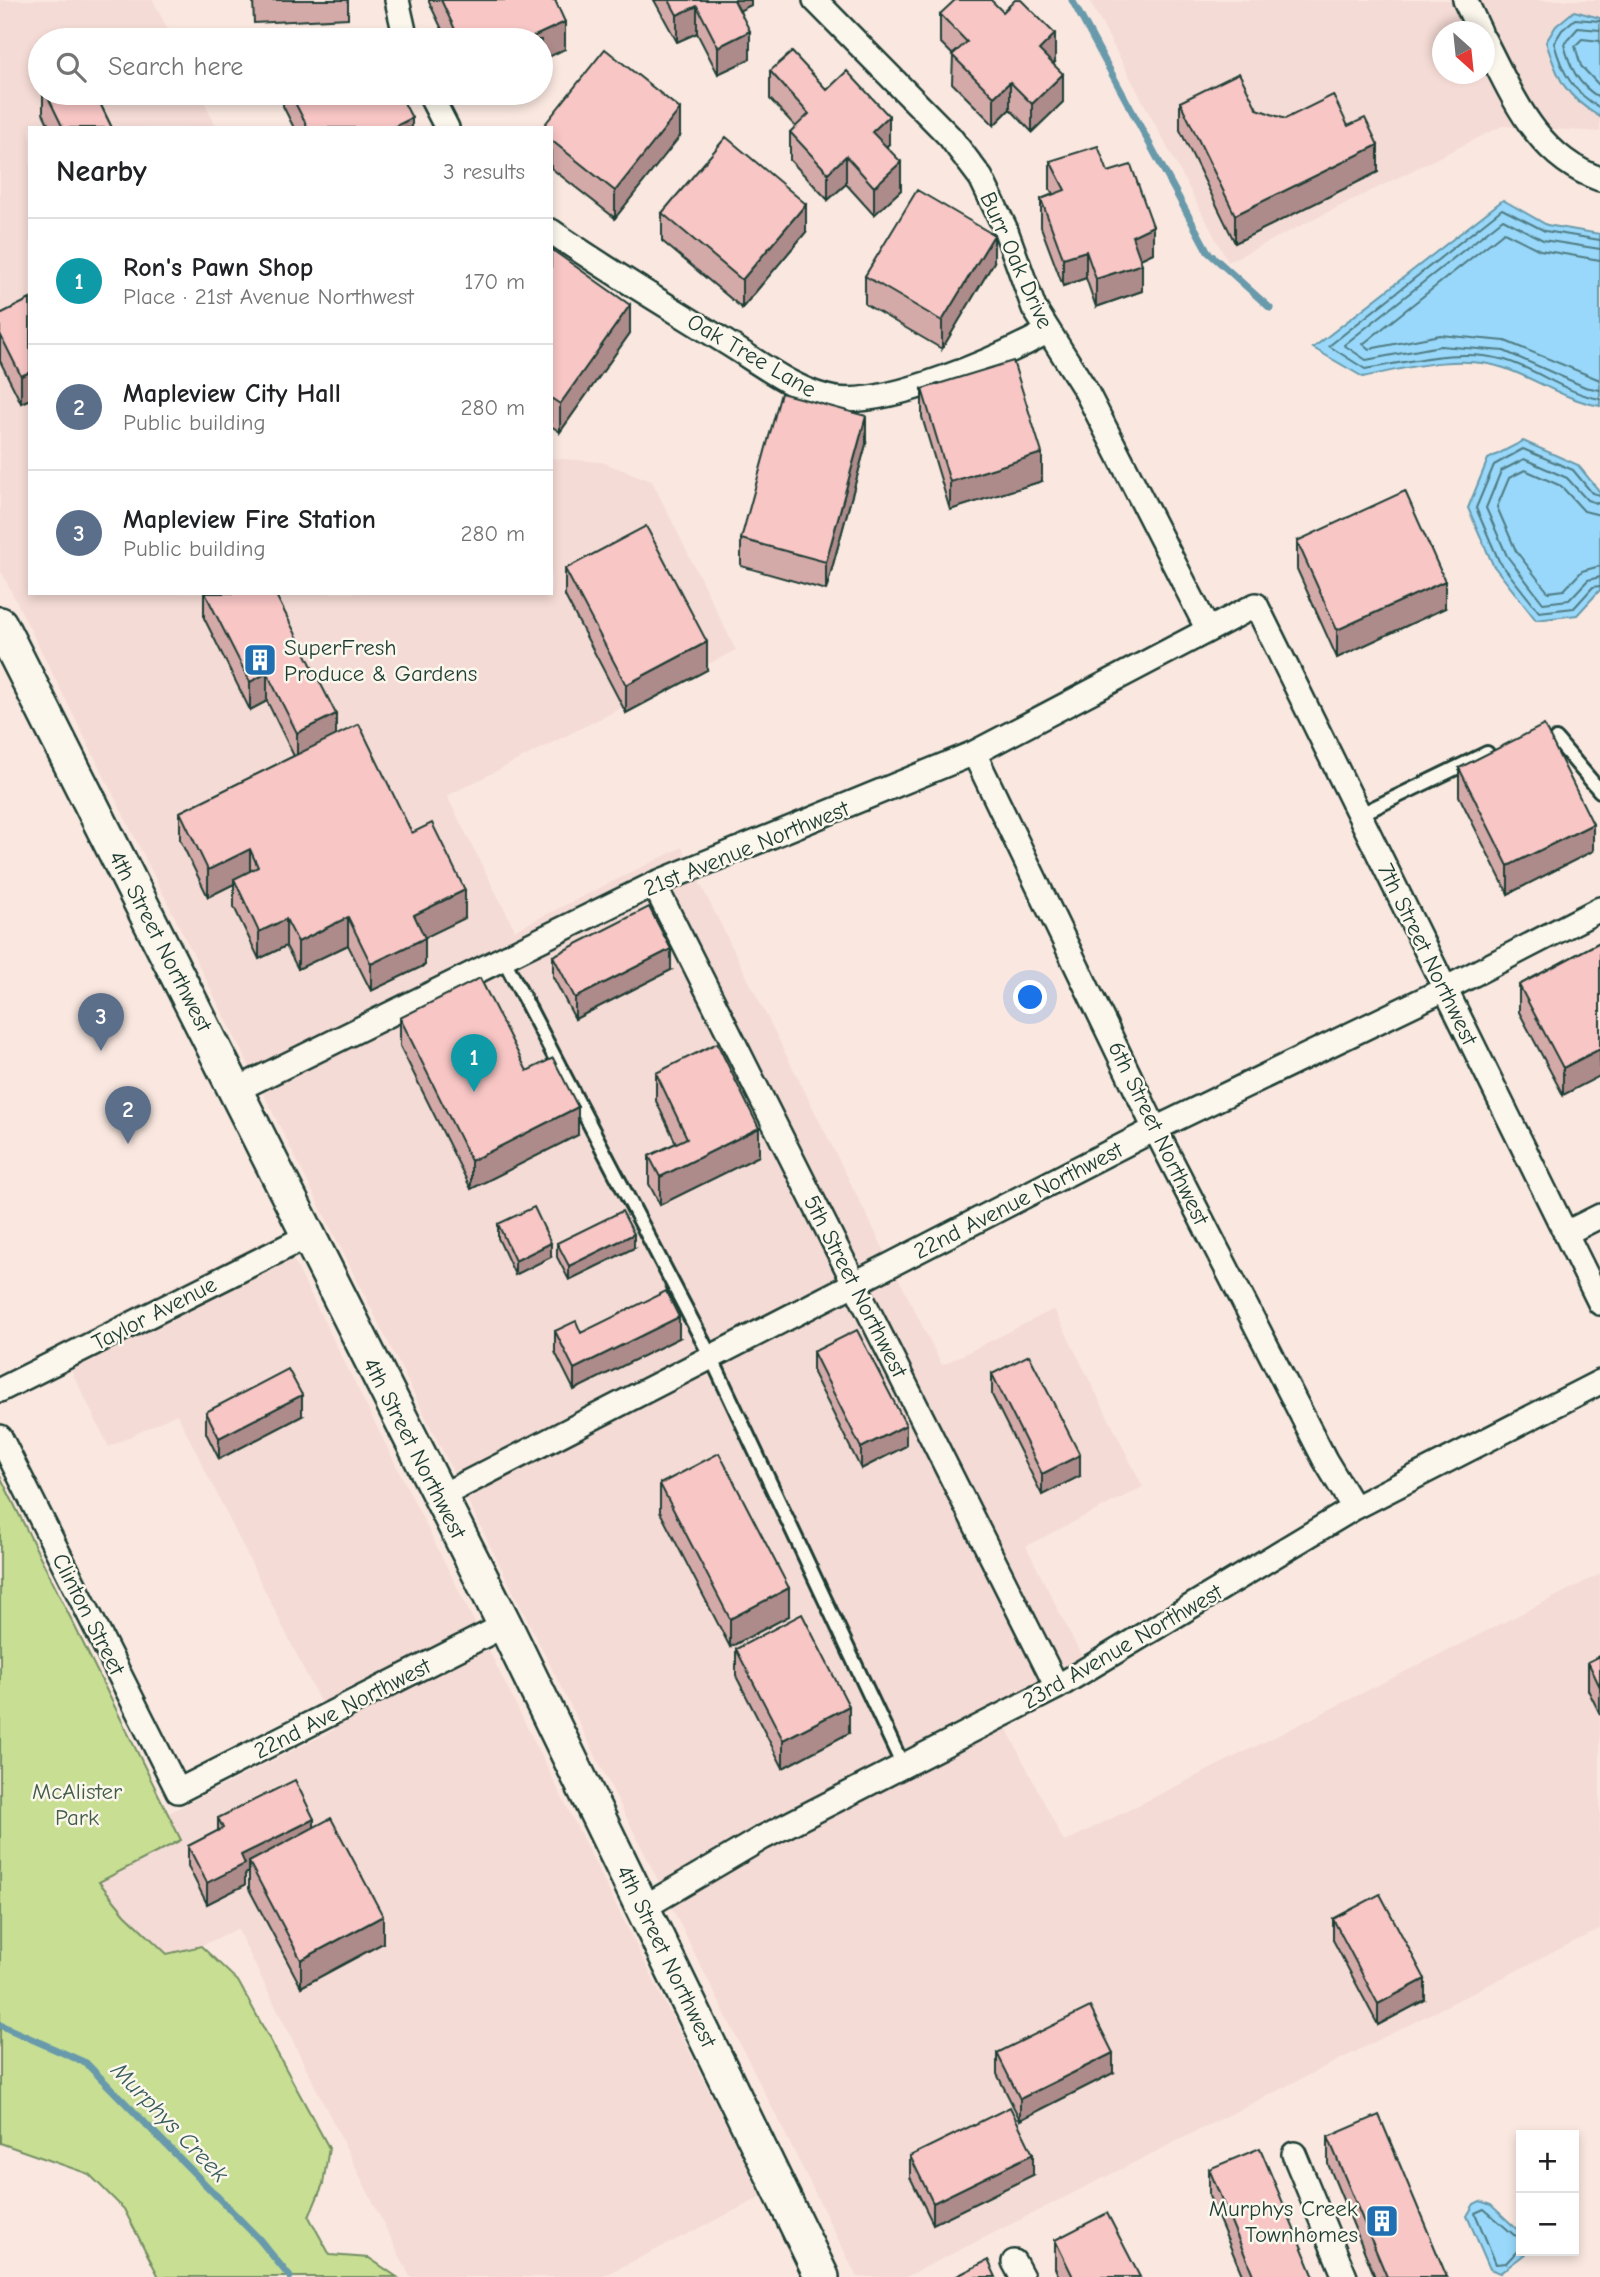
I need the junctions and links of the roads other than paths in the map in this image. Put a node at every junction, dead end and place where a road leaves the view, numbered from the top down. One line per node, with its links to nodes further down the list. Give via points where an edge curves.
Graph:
1 (397, 0): 5 (street)
2 (815, 0): 11 (street, Burr Oak Drive, via 969,160 994,201)
3 (1465, 0): 4 (street)
4 (1475, 21)
5 (403, 28)
6 (1495, 60): 9 (street, via 1539,139 1565,163)
7 (435, 105): 8 (street)
8 (446, 126)
9 (1600, 179)
10 (553, 232): 11 (street, Oak Tree Lane, via 789,381 836,399 888,394 1001,357)
11 (1047, 332): 14 (street, Burr Oak Drive, via 1085,389)
12 (1256, 605): 14 (street, 21st Avenue Northwest); 19 (street, 7th Street Northwest)
13 (0, 624): 24 (street, 4th Street Northwest)
14 (1208, 630): 16 (street, 21st Avenue Northwest)
15 (1556, 739): 18 (lane)
16 (974, 753): 20 (street, 21st Avenue Northwest); 25 (street, 6th Street Northwest)
17 (1487, 753): 19 (lane)
18 (1600, 791)
19 (1359, 815): 23 (street, 7th Street Northwest)
20 (654, 884): 22 (street, 21st Avenue Northwest); 29 (street, 5th Street Northwest)
21 (1600, 909): 23 (street, 22nd Avenue Northwest)
22 (503, 958): 24 (street, 21st Avenue Northwest); 31 (lane)
23 (1445, 989): 25 (street, 22nd Avenue Northwest); 27 (street, 7th Street Northwest)
24 (236, 1090): 28 (street, 4th Street Northwest)
25 (1156, 1129): 29 (street, 22nd Avenue Northwest); 36 (street, 6th Street Northwest)
26 (1600, 1216): 27 (street)
27 (1566, 1233): 30 (street, 7th Street Northwest)
28 (309, 1236): 33 (street, Taylor Avenue); 35 (street, 4th Street Northwest)
29 (855, 1284): 31 (street, 22nd Avenue Northwest); 38 (street, 5th Street Northwest)
30 (1600, 1303)
31 (711, 1357): 35 (street, 22nd Avenue Northwest); 39 (lane)
32 (1600, 1382): 36 (street, 23rd Avenue Northwest)
33 (0, 1390)
34 (0, 1437): 40 (street, Clinton Street)
35 (439, 1497): 37 (street, 4th Street Northwest)
36 (1354, 1508): 38 (street, 23rd Avenue Northwest)
37 (505, 1625): 40 (street, 22nd Ave Northwest); 41 (street, 4th Street Northwest)
38 (1057, 1687): 39 (street, 23rd Avenue Northwest)
39 (903, 1766): 41 (street, 23rd Avenue Northwest, via 762,1838)
40 (178, 1791)
41 (643, 1908): 43 (street, 4th Street Northwest)
42 (1294, 2154): 44 (street)
43 (822, 2277)
44 (1346, 2277)

